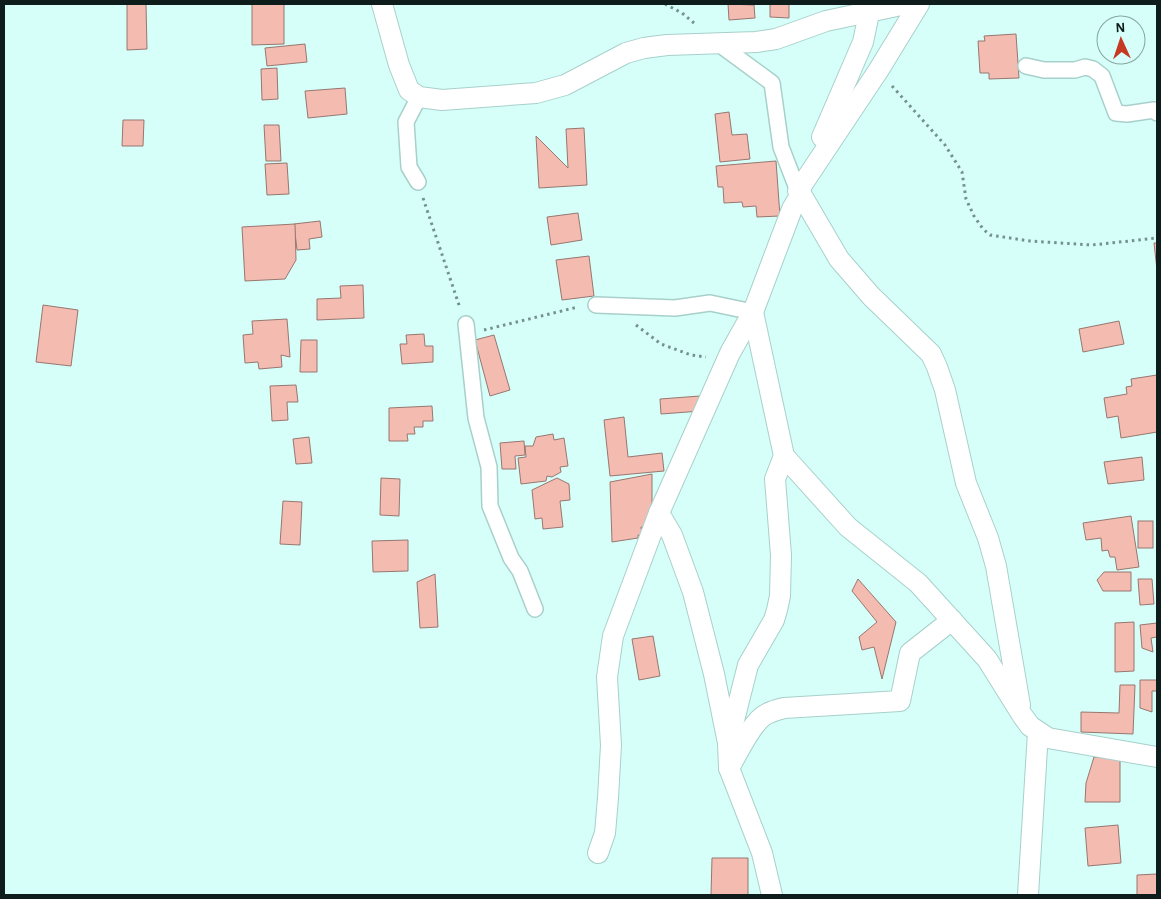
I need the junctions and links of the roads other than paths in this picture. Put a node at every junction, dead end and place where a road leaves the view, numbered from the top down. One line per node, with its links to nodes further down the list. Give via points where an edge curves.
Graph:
1 (382, 4): 7 (street, via 399,65 409,90)
2 (906, 4): 4 (street)
3 (919, 4): 10 (street)
4 (870, 8): 5 (street, via 776,39); 10 (street, via 863,42)
5 (719, 44): 7 (street, via 644,48 626,53 565,85 536,93 442,100); 10 (street, via 772,83 781,147)
6 (1026, 66): 8 (street, via 1044,70 1093,69 1102,76 1116,113 1154,110)
7 (419, 97): 9 (street, via 406,122 409,167)
8 (1157, 113)
9 (418, 182)
10 (800, 192): 12 (street); 18 (street, via 839,259 871,296 927,350 937,367 966,482 996,566)
11 (596, 305): 12 (street, via 676,308 710,302)
12 (753, 312): 14 (street); 15 (street, via 726,360)
13 (466, 324): 16 (street, via 476,418 489,467 490,506)
14 (784, 456): 17 (street, via 848,527 918,584); 20 (street, via 775,479 781,555 780,596 774,620 748,665)
15 (659, 513): 20 (street, via 672,535 693,592); 23 (street, via 613,636 608,660 611,744 604,834)
16 (535, 609)
17 (952, 620): 18 (street, via 987,659); 22 (street, via 910,653 900,701 784,708 770,712 755,725)
18 (1022, 716): 19 (street)
19 (1038, 732): 21 (street, via 1048,738); 25 (street)
20 (728, 743): 22 (street)
21 (1157, 757)
22 (729, 768): 24 (street, via 762,853)
23 (598, 853)
24 (772, 895)
25 (1028, 895)

